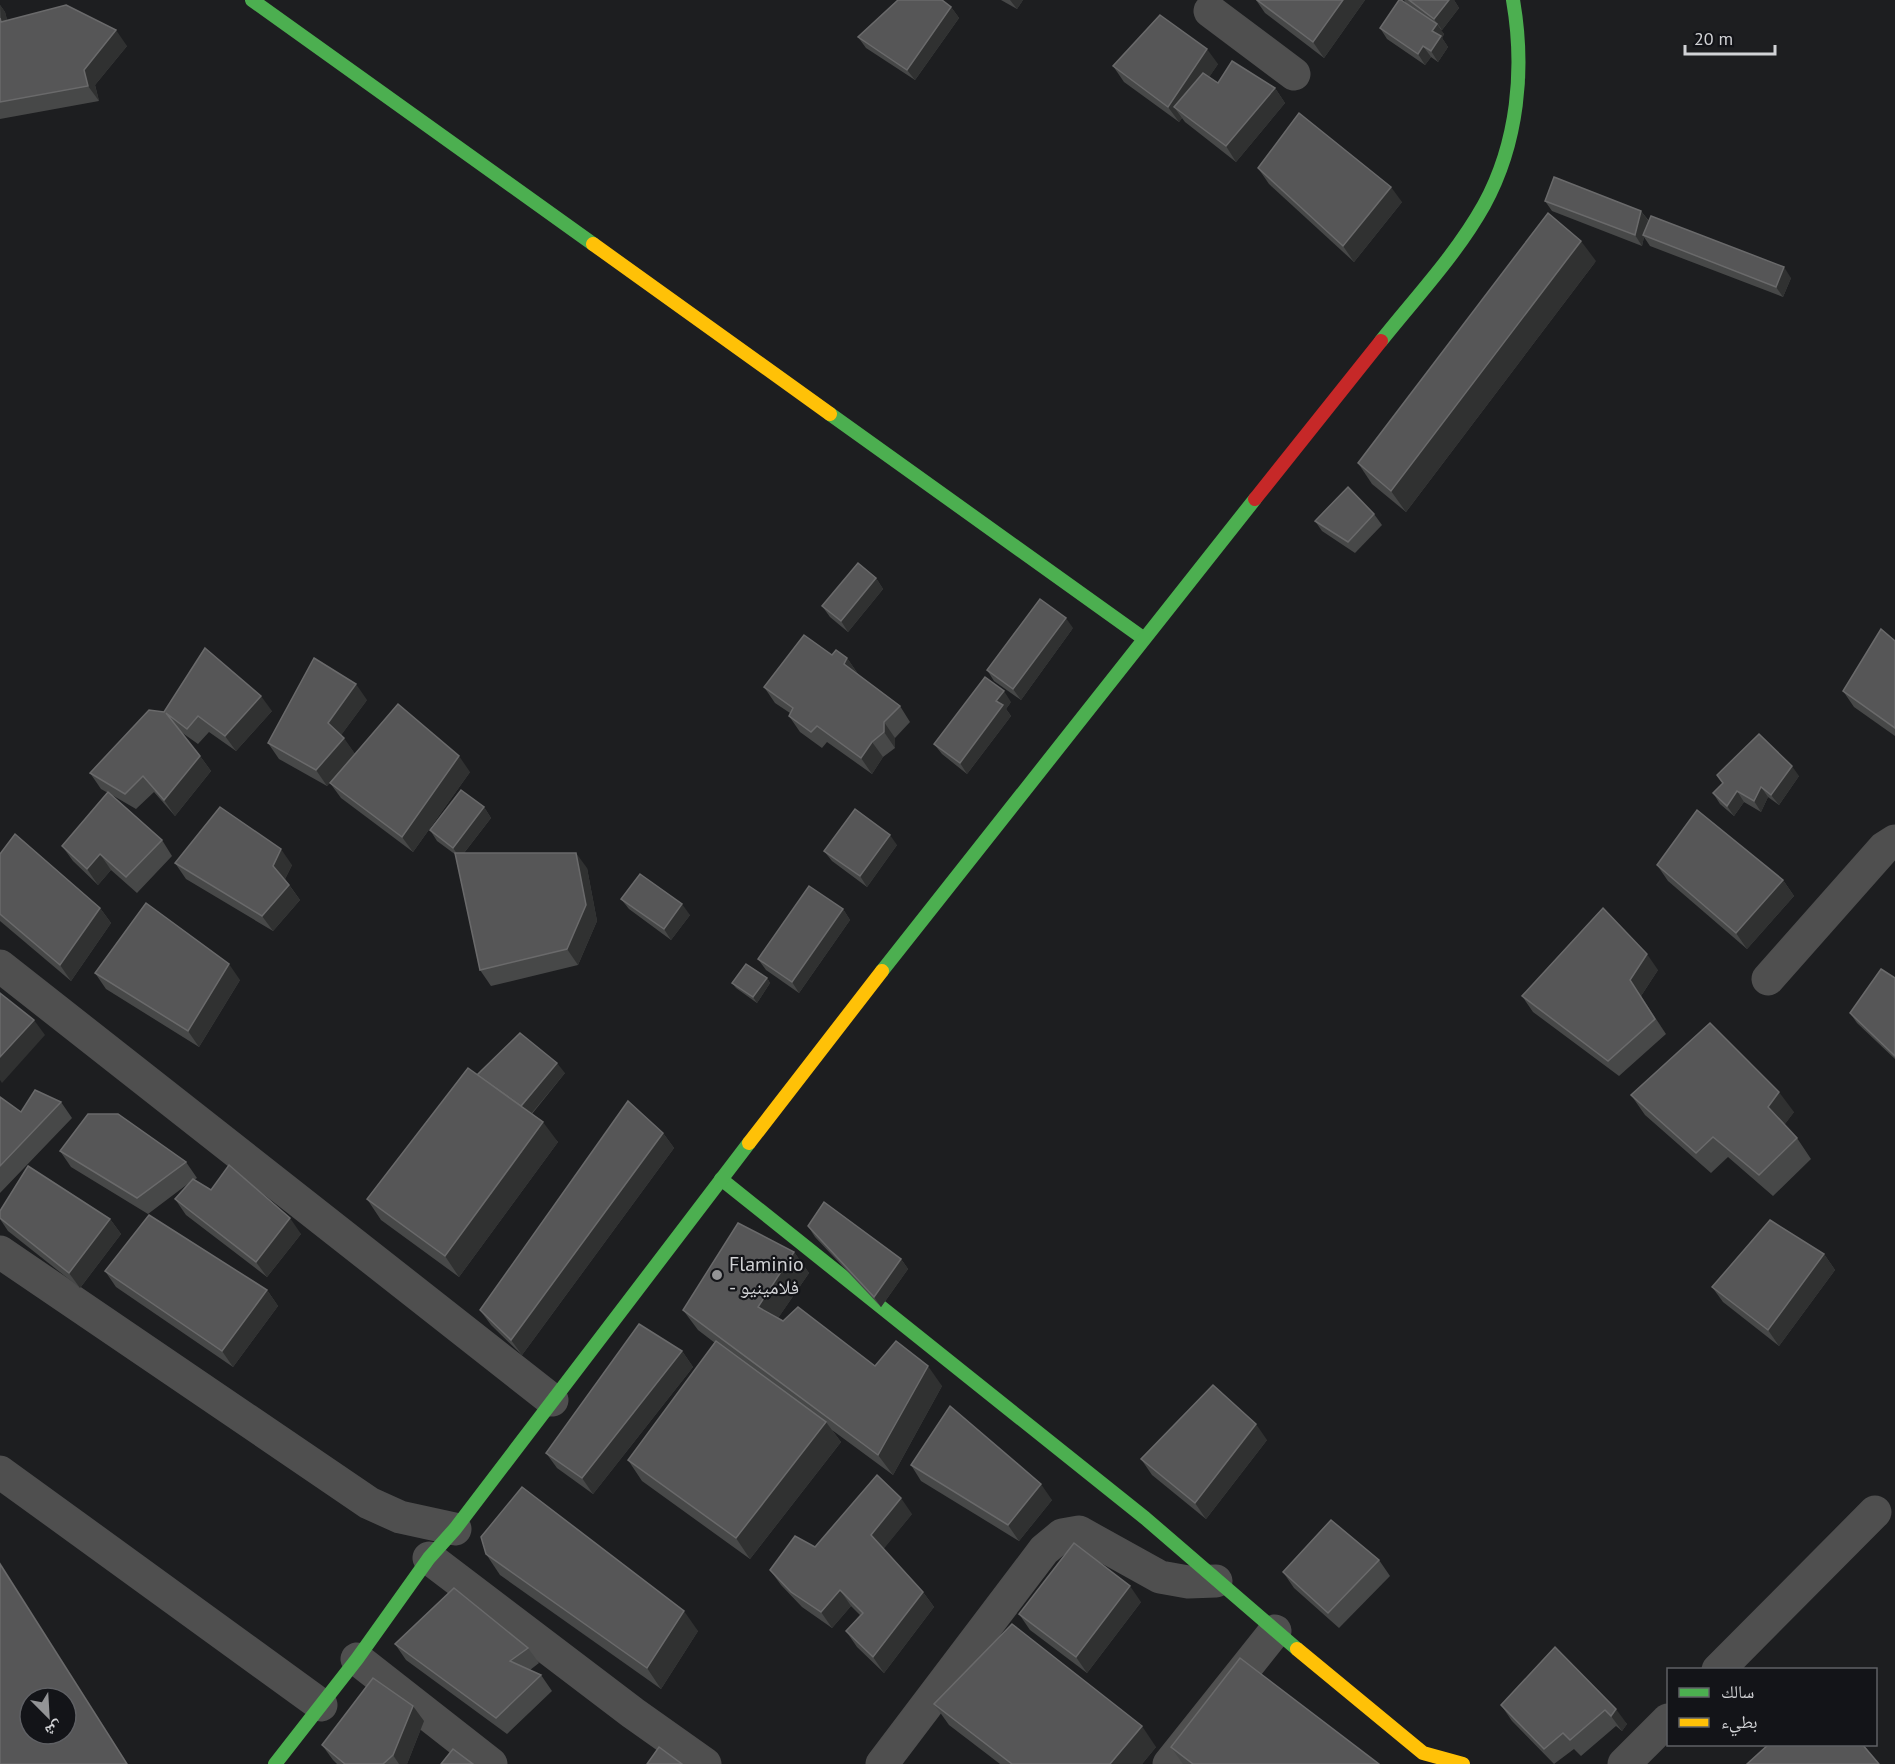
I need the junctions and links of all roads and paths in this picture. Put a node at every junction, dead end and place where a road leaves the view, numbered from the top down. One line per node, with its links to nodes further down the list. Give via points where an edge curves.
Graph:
1 (252, 0): 5 (street)
2 (1513, 0): 5 (street, via 1519,56 1516,108 1503,161 1488,196 1460,243)
3 (1208, 4): 4 (street)
4 (1294, 74)
5 (1143, 638): 9 (street)
6 (1895, 841): 8 (street, via 1884,848)
7 (0, 966): 11 (street)
8 (1768, 979)
9 (721, 1179): 11 (street); 16 (street, via 1145,1518)
10 (0, 1251): 14 (street, via 369,1503 400,1517)
11 (552, 1400): 14 (street)
12 (0, 1472): 20 (street)
13 (1875, 1512): 19 (street)
14 (455, 1529): 15 (street)
15 (429, 1558): 18 (street); 25 (street)
16 (1216, 1581): 17 (street); 26 (street, via 1160,1577 1079,1532 1062,1535 1044,1550)
17 (1275, 1630): 22 (street); 27 (street)
18 (357, 1659): 20 (street); 24 (street)
19 (1720, 1668)
20 (321, 1705): 23 (street)
21 (1667, 1721): 29 (street)
22 (1424, 1758): 28 (street)
23 (275, 1764)
24 (491, 1764)
25 (705, 1764)
26 (882, 1764)
27 (1168, 1764)
28 (1462, 1764)
29 (1624, 1764)

